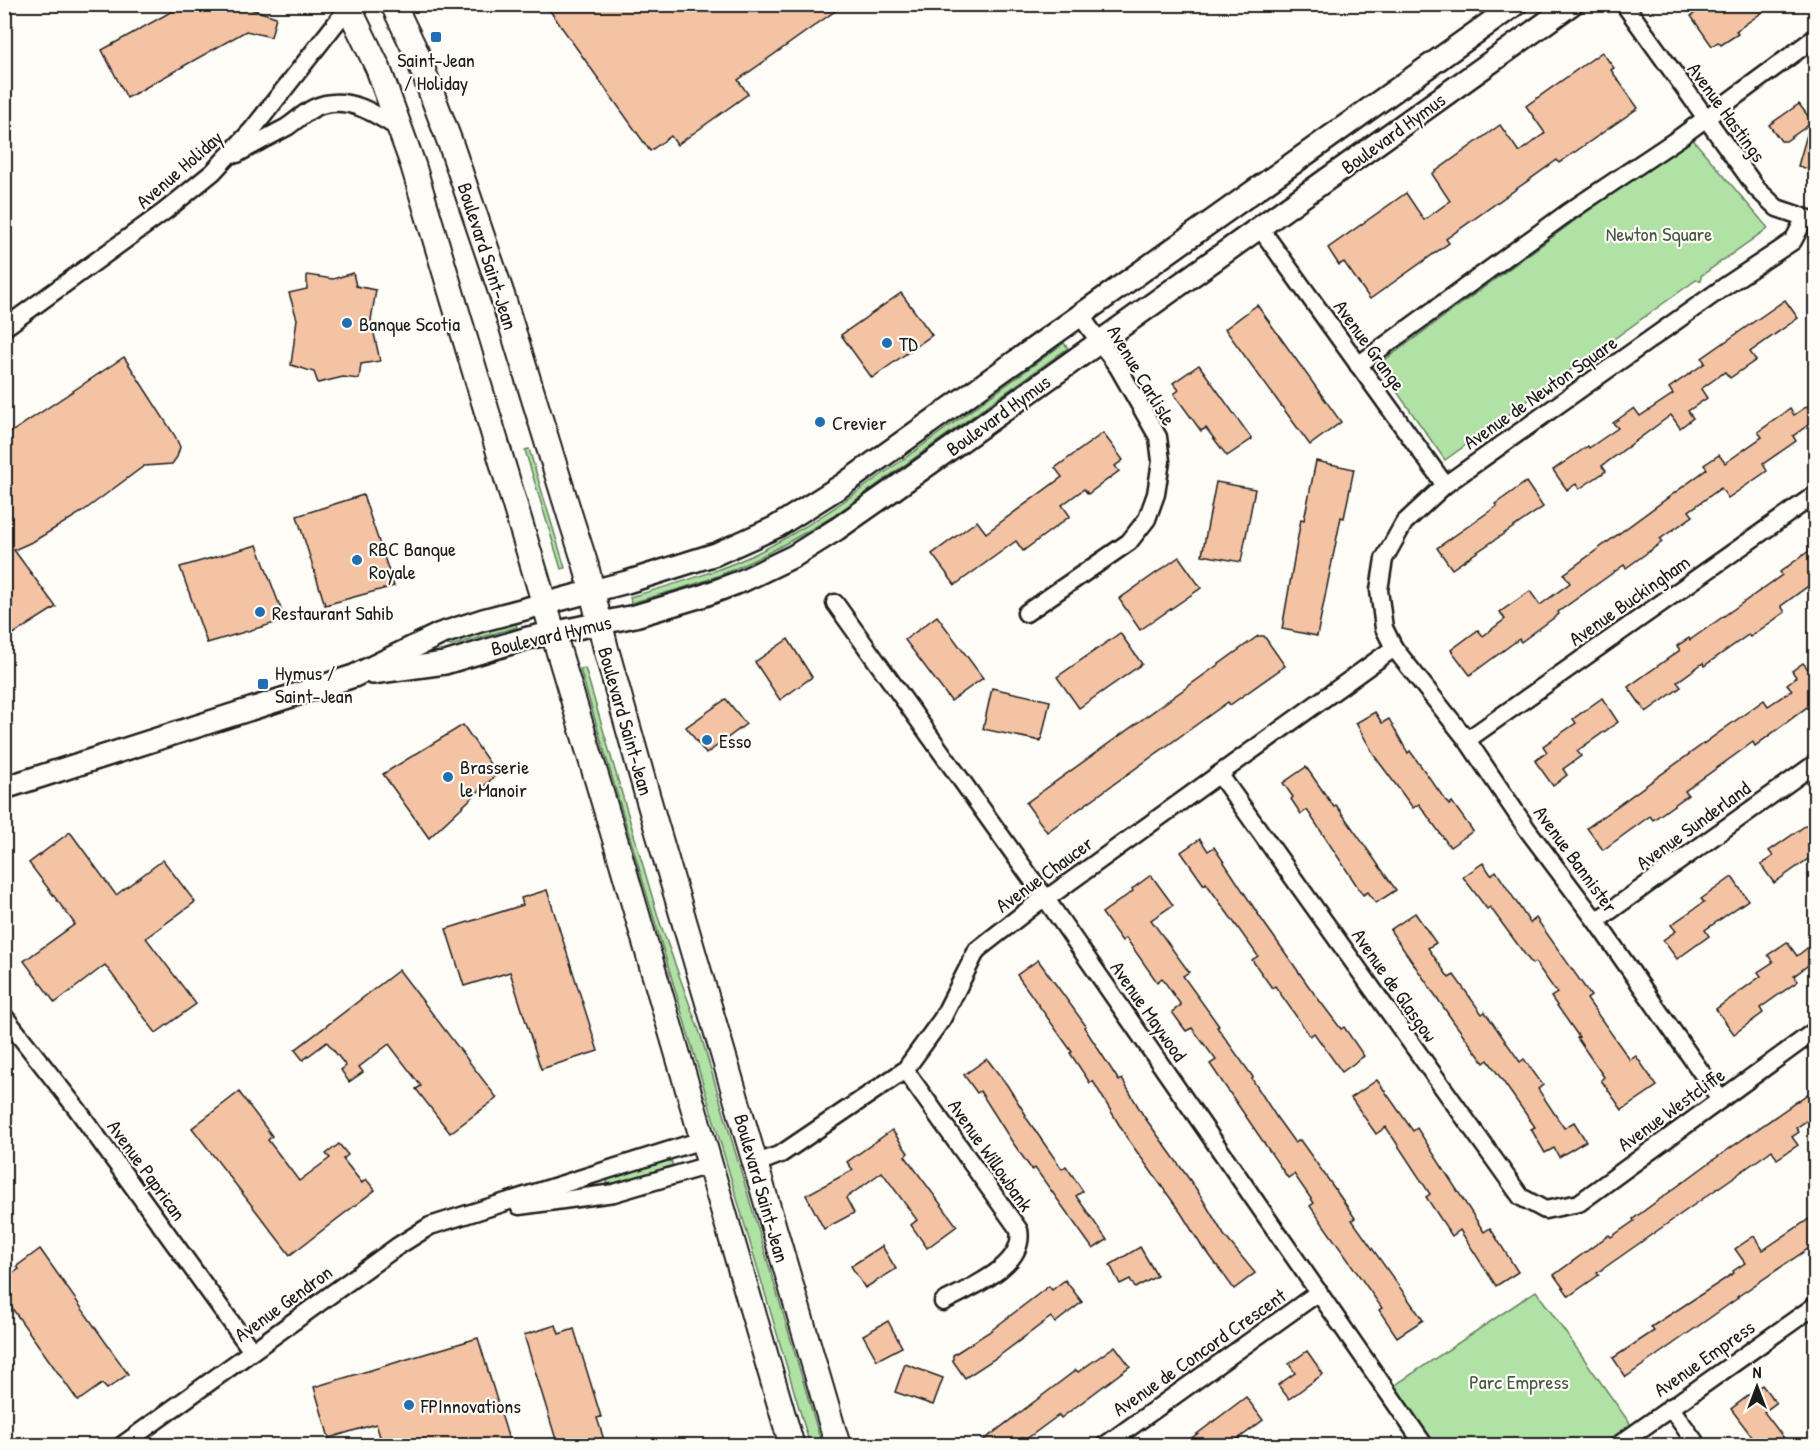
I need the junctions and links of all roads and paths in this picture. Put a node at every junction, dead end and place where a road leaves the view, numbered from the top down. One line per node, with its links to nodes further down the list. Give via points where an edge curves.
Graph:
1 (393, 4): 20 (main road, Boulevard Saint-Jean, via 416,52 467,190)
2 (1516, 4): 7 (street, Boulevard Hymus)
3 (1572, 4): 8 (street, Boulevard Hymus)
4 (1624, 4): 9 (street, Avenue Hastings)
5 (350, 5): 10 (main road); 11 (street, Avenue Holiday)
6 (1815, 37): 9 (street)
7 (1413, 78): 8 (street); 14 (street, Boulevard Hymus)
8 (1432, 104): 13 (street, Boulevard Hymus)
9 (1705, 118): 12 (street, Avenue Hastings, via 1757,189 1777,208); 17 (street)
10 (401, 130): 11 (street, via 363,108 327,104); 21 (main road)
11 (225, 160): 15 (street, Avenue Holiday, via 165,211)
12 (1810, 219): 18 (street, Avenue de Newton Square, via 1793,241)
13 (1260, 228): 16 (street, Boulevard Hymus); 17 (street, Avenue Grange)
14 (1080, 315): 16 (street, Avenue Carlisle); 20 (street, Boulevard Hymus, via 796,516 717,554)
15 (4, 328)
16 (1099, 342): 23 (street, Avenue Carlisle, via 1158,437 1161,461 1156,494 1147,519 1129,542); 24 (street, Boulevard Hymus, via 794,556 702,596)
17 (1358, 365): 18 (street, Avenue Grange)
18 (1444, 485): 26 (street, Avenue de Newton Square, via 1404,523 1384,559 1380,599 1384,627)
19 (1815, 494): 28 (street, Avenue Buckingham)
20 (592, 591): 21 (street, Boulevard Hymus); 24 (main road, Boulevard Saint-Jean)
21 (545, 603): 25 (main road); 27 (street, Boulevard Hymus, via 440,634)
22 (835, 603): 32 (street, Avenue Maywood)
23 (1026, 613)
24 (599, 623): 25 (street, Boulevard Hymus); 39 (main road, Boulevard Saint-Jean)
25 (554, 633): 27 (street, Boulevard Hymus, via 444,663); 38 (main road)
26 (1394, 648): 28 (street, Avenue Bannister); 30 (street, Avenue Chaucer)
27 (354, 676): 31 (street, Boulevard Hymus)
28 (1467, 740): 33 (street, Avenue Bannister)
29 (1815, 763): 33 (street, Avenue Sunderland)
30 (1219, 774): 32 (street, Avenue Chaucer); 41 (street, Avenue de Glasgow, via 1521,1197)
31 (4, 788)
32 (1046, 899): 36 (street, Avenue Chaucer, via 977,950 942,1019); 43 (street, Avenue Maywood)
33 (1596, 921): 37 (street, Avenue Bannister)
34 (4, 1016): 46 (street, Avenue Paprican, via 77,1109)
35 (1815, 1030): 37 (street, Avenue Westcliffe)
36 (905, 1070): 39 (street, Avenue Chaucer, via 781,1154); 44 (street, Avenue Willowbank, via 1019,1230 1021,1242 995,1273)
37 (1720, 1099): 41 (street, Avenue Westcliffe, via 1578,1203)
38 (702, 1140): 40 (main road); 42 (street, Avenue Gendron)
39 (755, 1164): 50 (main road, Boulevard Saint-Jean)
40 (709, 1165): 42 (street, Avenue Gendron, via 614,1193); 49 (main road)
41 (1545, 1210)
42 (479, 1212): 46 (street, Avenue Gendron, via 430,1226 410,1237)
43 (1319, 1292): 51 (street, Avenue de Concord Crescent); 52 (street, Avenue Maywood)
44 (943, 1302)
45 (1815, 1305): 47 (street, Avenue Empress)
46 (252, 1351): 48 (street, Avenue Gendron)
47 (1670, 1407): 53 (street, Avenue Empress); 54 (street)
48 (121, 1446)
49 (792, 1446)
50 (838, 1446)
51 (1104, 1446)
52 (1425, 1446)
53 (1617, 1446)
54 (1698, 1446)

